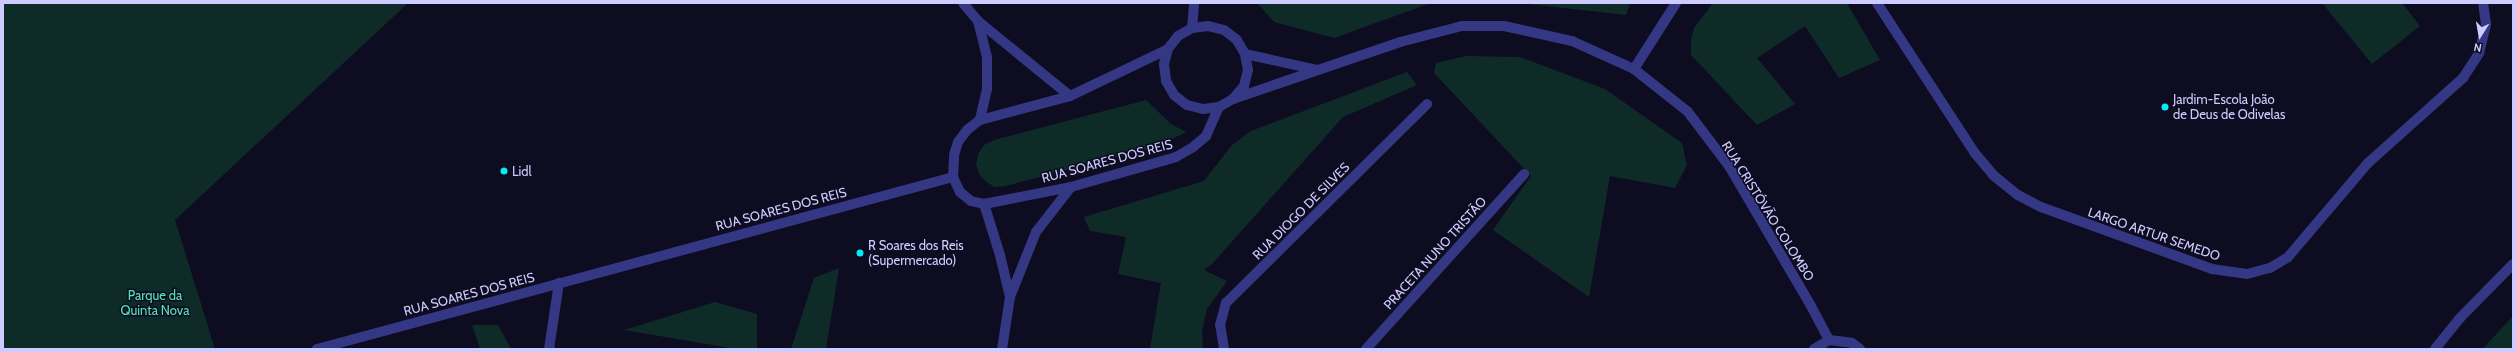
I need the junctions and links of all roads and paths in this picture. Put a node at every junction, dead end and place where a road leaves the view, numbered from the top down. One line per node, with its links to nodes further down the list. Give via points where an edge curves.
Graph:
1 (963, 3): 6 (street)
2 (1194, 3): 7 (street)
3 (1676, 3): 10 (street)
4 (1877, 3): 5 (street, LARGO ARTUR SEMEDO, via 1974,152 1993,175 2018,195 2041,207 2212,269 2247,274 2270,268 2288,257 2368,163 2464,78 2480,53 2486,24)
5 (2483, 3)
6 (978, 20): 12 (street); 16 (street, via 987,57 987,89)
7 (1192, 28): 8 (street, via 1178,36); 9 (street, via 1208,26 1224,30 1238,40)
8 (1168, 49): 12 (street); 15 (street, via 1164,64 1166,81 1174,95 1187,105 1203,109)
9 (1245, 54): 11 (street); 13 (street, via 1248,70 1245,81)
10 (1634, 69): 11 (street, RUA CRISTÓVÃO COLOMBO, via 1572,41 1504,26 1462,26 1400,42); 24 (street, RUA CRISTÓVÃO COLOMBO, via 1688,112 1729,166)
11 (1318, 70): 13 (street, RUA CRISTÓVÃO COLOMBO)
12 (1070, 96): 16 (street)
13 (1233, 99): 15 (street)
14 (1427, 104): 28 (street, RUA DIOGO DE SILVES, via 1226,303 1220,325)
15 (1219, 107): 19 (street, RUA SOARES DOS REIS, via 1206,136 1176,157)
16 (980, 120): 18 (street, via 967,130 958,142 954,155)
17 (1524, 174): 29 (street, PRACETA NUNO TRISTÃO)
18 (953, 177): 20 (street, via 960,192 971,201); 22 (street, RUA SOARES DOS REIS)
19 (1071, 187): 20 (street, RUA SOARES DOS REIS); 23 (street, via 1036,232)
20 (984, 204): 23 (street)
21 (2513, 264): 32 (street, via 2459,319)
22 (559, 283): 25 (street, RUA SOARES DOS REIS); 26 (street)
23 (1010, 297): 27 (street)
24 (1829, 340): 30 (street); 31 (street, via 1852,343)
25 (317, 349)
26 (549, 349)
27 (1002, 349)
28 (1224, 349)
29 (1366, 349)
30 (1814, 349)
31 (1860, 349)
32 (2435, 349)

